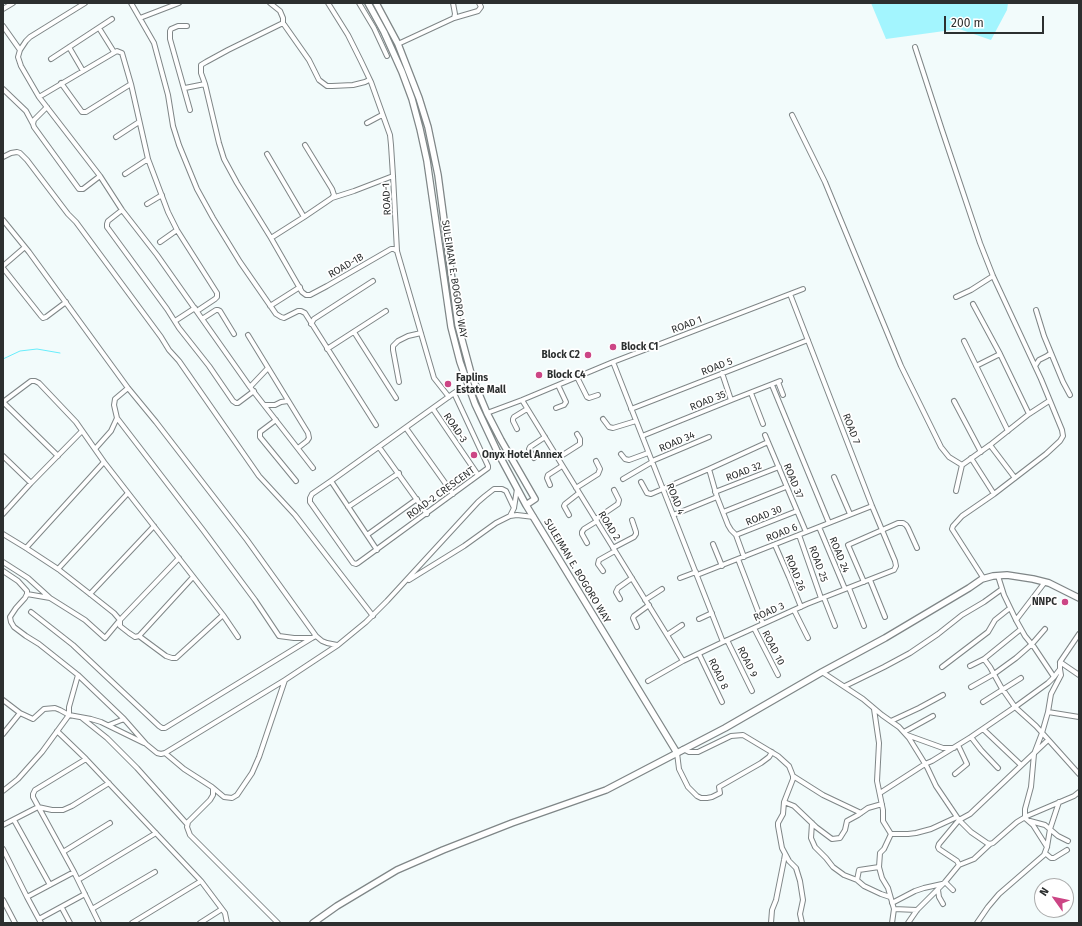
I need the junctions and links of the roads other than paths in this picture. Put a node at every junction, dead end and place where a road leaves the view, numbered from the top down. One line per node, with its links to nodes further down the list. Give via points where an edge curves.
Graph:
1 (13, 3): 12 (street)
2 (84, 3): 23 (street, via 30,36)
3 (131, 3): 14 (street)
4 (179, 3): 14 (street)
5 (270, 3): 16 (street, via 280,11)
6 (328, 3): 37 (street, ROAD-1, via 362,61)
7 (359, 3): 25 (street)
8 (368, 3): 167 (main road, SULEIMAN E. BOGORO WAY, via 402,72 420,129 427,161 448,311 460,362 475,404)
9 (376, 3): 20 (main road, SULEIMAN E. BOGORO WAY)
10 (453, 3): 13 (street)
11 (479, 3): 13 (street, via 481,7 478,11)
12 (3, 9)
13 (456, 16): 20 (street)
14 (140, 18): 70 (street, via 154,43 168,95 173,126 197,189 225,238)
15 (112, 19): 19 (street)
16 (283, 24): 28 (street, via 309,60 322,84 354,85); 31 (street, via 202,65 200,68)
17 (3, 26): 23 (street)
18 (187, 26): 32 (street, via 178,26 170,31)
19 (99, 28): 21 (street); 24 (street)
20 (398, 44): 117 (main road, SULEIMAN E. BOGORO WAY, via 428,127 438,175 458,325 472,376)
21 (69, 47): 26 (street); 27 (street)
22 (916, 47): 62 (street, via 942,130)
23 (20, 50): 34 (street, via 20,66)
24 (114, 52): 27 (street); 30 (street, via 122,53)
25 (387, 56)
26 (51, 59)
27 (83, 71): 29 (street)
28 (369, 80)
29 (61, 84): 30 (street, via 82,112 86,112); 34 (street)
30 (131, 84): 39 (street)
31 (205, 84): 32 (street); 57 (street, via 224,159)
32 (184, 88): 36 (street)
33 (3, 89): 41 (street, via 26,112)
34 (39, 97): 35 (street)
35 (47, 107): 41 (street); 48 (street)
36 (190, 110)
37 (382, 115): 40 (street); 49 (street, ROAD-1, via 390,135)
38 (792, 116): 150 (street, via 824,182 901,366 941,447 949,457)
39 (139, 122): 42 (street); 46 (street)
40 (367, 123)
41 (33, 124): 48 (street, via 79,189 83,189)
42 (116, 137)
43 (306, 145): 51 (street, via 332,189)
44 (267, 154): 54 (street)
45 (3, 157): 245 (street, via 17,152 27,160 179,361 259,476 295,515)
46 (148, 159): 47 (street); 50 (street)
47 (125, 174)
48 (100, 176): 53 (street)
49 (394, 176): 51 (street); 60 (street, ROAD-1)
50 (162, 194): 52 (street); 56 (street)
51 (332, 198): 54 (street)
52 (147, 204)
53 (122, 210): 71 (street); 75 (street, via 108,221 107,227)
54 (304, 217): 57 (street)
55 (3, 220): 59 (street)
56 (177, 230): 58 (street); 71 (street, via 217,293 215,299)
57 (271, 238): 64 (street)
58 (160, 242)
59 (25, 247): 61 (street); 68 (street)
60 (397, 251): 64 (street, ROAD-1B, via 391,249 310,295 302,292); 78 (street, ROAD-1)
61 (3, 267): 68 (street, via 43,318)
62 (994, 276): 67 (street); 88 (street)
63 (373, 281): 76 (street, via 314,319)
64 (300, 287): 70 (street)
65 (804, 289): 66 (street, ROAD 1)
66 (790, 294): 81 (street, ROAD 7); 86 (street, ROAD 1)
67 (956, 297)
68 (66, 302): 96 (street)
69 (973, 304): 85 (street)
70 (270, 306): 76 (street, via 276,314 284,318 301,311)
71 (196, 309): 74 (street); 75 (street)
72 (1036, 310): 84 (street)
73 (386, 311): 77 (street)
74 (202, 319): 79 (street, via 218,310); 95 (street)
75 (175, 321): 98 (street, via 233,401 238,403)
76 (311, 324): 83 (street)
77 (354, 332): 83 (street); 105 (street)
78 (421, 333): 92 (street, via 408,336 393,346); 104 (street, ROAD-1, via 434,378)
79 (234, 334)
80 (248, 335): 89 (street)
81 (808, 340): 90 (street, ROAD 5); 179 (street, ROAD 7)
82 (964, 341): 87 (street)
83 (327, 349): 124 (street)
84 (1051, 353): 88 (street, via 1039,360); 103 (street)
85 (1000, 354): 87 (street); 118 (street)
86 (613, 362): 91 (street, ROAD 1); 116 (street, ROAD 4)
87 (976, 366): 128 (street)
88 (1035, 366): 110 (street)
89 (268, 368): 95 (street); 108 (street)
90 (722, 373): 107 (street); 116 (street, ROAD 5)
91 (576, 377): 93 (street, ROAD 1); 101 (street, via 587,397)
92 (399, 382)
93 (558, 385): 106 (street, ROAD 1); 113 (street, via 566,402)
94 (772, 385): 100 (street, ROAD 35); 102 (street, ROAD 35, via 779,382); 193 (street)
95 (250, 387): 98 (street)
96 (128, 388): 119 (street, via 115,400); 262 (street, via 247,540)
97 (460, 389): 99 (street)
98 (254, 391): 112 (street)
99 (454, 393): 104 (street); 156 (street, ROAD-2 CRESCENT, via 488,466 487,470)
100 (751, 393): 107 (street, ROAD 35); 123 (street)
101 (598, 395)
102 (783, 395)
103 (1070, 395)
104 (449, 397): 114 (street)
105 (396, 398)
106 (522, 400): 115 (street, ROAD 2); 117 (street, ROAD 1)
107 (731, 400): 131 (street, ROAD 35)
108 (288, 401): 112 (street); 137 (street, via 309,436)
109 (954, 401): 139 (street)
110 (1049, 401): 118 (street); 158 (street, via 1063,436 1046,454)
111 (3, 402): 127 (street, via 31,381 35,381); 143 (street)
112 (265, 405): 121 (street)
113 (556, 408)
114 (433, 409): 125 (street); 156 (street, ROAD-3)
115 (527, 409): 126 (street, via 513,419); 132 (street, ROAD 2)
116 (631, 409): 122 (street, ROAD 4)
117 (487, 413): 178 (main road, SULEIMAN E. BOGORO WAY, via 535,499)
118 (1029, 414): 128 (street)
119 (117, 418): 138 (street, via 111,432); 262 (street, via 203,530 279,636)
120 (603, 419): 122 (street, via 611,428)
121 (276, 420): 137 (street); 160 (street, via 260,432 260,437)
122 (636, 421): 131 (street, ROAD 4)
123 (763, 424)
124 (376, 425)
125 (406, 428): 136 (street); 173 (street)
126 (517, 429)
127 (82, 431): 138 (street); 143 (street)
128 (1008, 431): 135 (street)
129 (577, 434): 145 (street, via 580,444)
130 (765, 435): 134 (street, ROAD 37)
131 (642, 436): 140 (street, ROAD 4)
132 (544, 437): 144 (street, via 529,449); 145 (street, ROAD 2)
133 (709, 437): 149 (street, ROAD 34)
134 (768, 442): 152 (street, ROAD 37); 154 (street)
135 (990, 445): 139 (street); 158 (street)
136 (380, 447): 155 (street); 161 (street)
137 (298, 448): 153 (street)
138 (95, 449): 148 (street)
139 (981, 452): 146 (street)
140 (648, 453): 141 (street, via 629,460); 149 (street, ROAD 4)
141 (621, 454)
142 (3, 456): 163 (street)
143 (58, 456): 163 (street)
144 (534, 458)
145 (558, 458): 151 (street, ROAD 2)
146 (971, 458): 150 (street); 175 (street)
147 (596, 461): 166 (street, via 600,469 598,474)
148 (104, 462): 172 (street); 205 (street)
149 (652, 462): 159 (street, ROAD 34); 168 (street, ROAD 4)
150 (962, 465): 170 (street)
151 (562, 466): 164 (street, via 548,476); 166 (street, ROAD 2)
152 (778, 467): 165 (street, ROAD 37); 171 (street, ROAD 32)
153 (313, 468)
154 (709, 469): 168 (street); 171 (street)
155 (399, 473): 177 (street); 180 (street)
156 (478, 475): 173 (street, ROAD-2 CRESCENT)
157 (834, 477): 186 (street)
158 (1015, 478): 175 (street)
159 (623, 479)
160 (296, 481)
161 (331, 481): 180 (street); 208 (street, ROAD-2 CRESCENT, via 312,494 310,502 353,563 356,564)
162 (641, 482): 168 (street, via 649,494)
163 (31, 483): 184 (street)
164 (550, 485)
165 (786, 487): 182 (street, ROAD 37); 183 (street)
166 (576, 488): 174 (street, ROAD 2)
167 (517, 489): 178 (main road, SULEIMAN E. BOGORO WAY); 181 (street)
168 (663, 489): 188 (street, ROAD 4)
169 (614, 490): 191 (street, via 619,500 618,504)
170 (956, 491)
171 (715, 492): 176 (street)
172 (128, 493): 194 (street); 214 (street)
173 (453, 494): 185 (street, ROAD-2 CRESCENT)
174 (580, 494): 187 (street, via 566,502 564,506); 191 (street, ROAD 2)
175 (994, 494): 223 (street, via 962,516 954,523 952,529)
176 (717, 497): 183 (street); 188 (street)
177 (417, 499): 185 (street); 199 (street)
178 (526, 504): 190 (main road, SULEIMAN E. BOGORO WAY)
179 (872, 506): 186 (street, ROAD 6); 196 (street, ROAD 7)
180 (348, 507): 199 (street)
181 (514, 508): 189 (street); 227 (street, via 506,491 494,489 478,502)
182 (797, 511): 197 (street, ROAD 37); 200 (street, ROAD 30)
183 (723, 512): 200 (street)
184 (3, 514)
185 (427, 514): 208 (street, ROAD-2 CRESCENT)
186 (850, 514): 193 (street, ROAD 6)
187 (569, 515)
188 (673, 515): 218 (street, ROAD 4)
189 (510, 516): 190 (street); 227 (street)
190 (534, 517): 313 (main road, SULEIMAN E. BOGORO WAY)
191 (596, 520): 202 (street, via 582,532); 207 (street, ROAD 2)
192 (632, 520): 207 (street, via 636,534)
193 (828, 523): 195 (street, ROAD 6)
194 (154, 526): 210 (street); 232 (street)
195 (819, 527): 197 (street, ROAD 6); 230 (street, ROAD 24)
196 (882, 530): 206 (street, via 903,523); 215 (street, ROAD 7, via 895,561); 225 (street, via 848,545)
197 (806, 532): 201 (street, ROAD 6)
198 (3, 534): 205 (street)
199 (367, 535): 208 (street)
200 (736, 535): 209 (street, ROAD 30)
201 (798, 535): 204 (street, ROAD 6); 235 (street, ROAD 25)
202 (587, 543)
203 (712, 544): 213 (street)
204 (775, 544): 209 (street, ROAD 6); 239 (street, ROAD 26)
205 (26, 548): 214 (street)
206 (917, 548)
207 (614, 549): 217 (street, via 598,562); 221 (street, ROAD 2)
208 (377, 550)
209 (744, 557): 211 (street, ROAD 6)
210 (179, 558): 220 (street); 248 (street)
211 (738, 559): 213 (street, ROAD 6); 250 (street)
212 (3, 562): 234 (street, via 28,578)
213 (722, 566): 218 (street, ROAD 6)
214 (58, 569): 232 (street)
215 (894, 570): 224 (street, ROAD 3)
216 (3, 571): 231 (street, via 18,581)
217 (603, 572)
218 (697, 574): 222 (street, ROAD 6); 243 (street, ROAD 4)
219 (998, 576): 223 (main road); 226 (main road, via 1007,575); 228 (street)
220 (193, 577): 244 (street); 260 (street)
221 (632, 578): 236 (street, via 618,588 616,592); 237 (street, ROAD 2)
222 (680, 578)
223 (984, 578): 274 (main road, via 885,638)
224 (870, 580): 225 (street, ROAD 3); 246 (street)
225 (864, 582): 230 (street, ROAD 3)
226 (1045, 582): 233 (main road); 249 (street)
227 (404, 583): 245 (street)
228 (1002, 588): 240 (street); 283 (street, via 910,653)
229 (662, 589): 237 (street)
230 (847, 589): 235 (street, ROAD 3); 253 (street, ROAD 24)
231 (27, 594): 234 (street); 276 (street, via 10,617 14,627)
232 (90, 594): 248 (street)
233 (1079, 597)
234 (50, 598): 248 (street, via 85,620 105,638)
235 (822, 598): 239 (street, ROAD 3); 252 (street, ROAD 25)
236 (620, 599)
237 (645, 600): 238 (street, ROAD 2)
238 (649, 605): 254 (street, via 634,616 633,620); 259 (street, ROAD 2)
239 (800, 607): 241 (street, ROAD 3)
240 (1010, 608): 249 (street); 271 (street, via 995,620 988,632)
241 (794, 610): 250 (street, ROAD 3); 263 (street)
242 (31, 612): 262 (street, via 73,645 162,728)
243 (712, 613): 247 (street); 264 (street, ROAD 4)
244 (223, 614): 260 (street, via 176,658 166,656); 261 (street)
245 (373, 616): 266 (street)
246 (885, 617)
247 (699, 619)
248 (120, 620): 260 (street, via 120,626 135,637)
249 (1016, 620): 256 (street)
250 (763, 624): 255 (street, ROAD 3)
251 (682, 625): 259 (street)
252 (835, 626)
253 (864, 626)
254 (637, 627)
255 (754, 628): 264 (street, ROAD 3); 277 (street, ROAD 10)
256 (1021, 629): 265 (street); 268 (street)
257 (1045, 629): 265 (street)
258 (1079, 634): 270 (street)
259 (667, 635): 269 (street, ROAD 2)
260 (139, 636)
261 (238, 637)
262 (314, 637): 266 (street)
263 (808, 638)
264 (725, 641): 267 (street, ROAD 3); 286 (street, ROAD 9)
265 (1032, 644): 275 (street); 279 (street)
266 (338, 645): 281 (street)
267 (699, 654): 269 (street, ROAD 3); 289 (street, ROAD 8)
268 (984, 659): 272 (street); 275 (street)
269 (683, 661): 282 (street, ROAD 3)
270 (1060, 662): 273 (street); 278 (street)
271 (942, 666)
272 (970, 666)
273 (1060, 669): 279 (street); 293 (street, via 1061,676 1051,694)
274 (822, 672): 283 (street); 311 (main road)
275 (994, 674): 284 (street); 285 (street)
276 (78, 675): 295 (street); 299 (street)
277 (778, 675)
278 (1079, 675)
279 (1054, 677): 291 (street)
280 (1021, 678): 285 (street)
281 (285, 680): 314 (street); 324 (street, via 259,757 242,789 232,798 227,798)
282 (648, 681)
283 (845, 686): 292 (street)
284 (971, 688)
285 (1003, 690): 290 (street); 291 (street)
286 (752, 691)
287 (942, 695): 300 (street)
288 (3, 700): 294 (street)
289 (722, 702)
290 (983, 702)
291 (1015, 707): 302 (street); 304 (street)
292 (874, 708): 300 (street); 327 (street, via 879,743)
293 (1048, 712): 298 (street); 304 (street)
294 (20, 713): 295 (street, via 34,719 44,709 55,708); 305 (street)
295 (69, 716): 297 (street); 303 (street)
296 (933, 716): 306 (street)
297 (82, 717): 301 (street); 339 (street, via 137,768)
298 (1079, 717)
299 (124, 719): 301 (street); 309 (street)
300 (891, 721): 306 (street)
301 (108, 725): 309 (street)
302 (983, 729): 307 (street); 318 (street)
303 (57, 731): 316 (street); 325 (street, via 18,779)
304 (1042, 733): 308 (street); 315 (street)
305 (3, 734)
306 (905, 734): 310 (street, via 942,748); 317 (street)
307 (971, 736): 310 (street); 319 (street)
308 (1048, 740): 315 (street); 321 (street)
309 (146, 744): 314 (street, via 157,753)
310 (956, 746): 317 (street); 320 (street, via 967,764)
311 (684, 749): 312 (street, via 694,753 731,736 743,736); 313 (main road)
312 (772, 752): 313 (street, via 761,763 719,787 720,793 707,798 696,796 688,787 679,769); 322 (street, via 789,766)
313 (676, 753): 382 (main road, via 606,790 512,823 397,870)
314 (165, 754): 324 (street)
315 (1034, 754): 318 (street); 333 (street)
316 (86, 759): 323 (street); 331 (street, via 35,790 33,797)
317 (925, 764): 327 (street); 334 (street)
318 (1022, 765): 334 (street, via 970,814)
319 (998, 768)
320 (955, 774)
321 (1079, 774)
322 (793, 776): 328 (street); 332 (street, via 823,795)
323 (108, 783): 331 (street, via 63,810); 342 (street)
324 (212, 787): 339 (street, via 213,795 210,800)
325 (3, 791)
326 (1079, 792): 329 (street)
327 (880, 793): 330 (street)
328 (784, 802): 338 (street, via 794,806); 350 (street, via 783,814 778,824)
329 (1059, 802): 333 (street); 341 (street)
330 (882, 804): 332 (street); 343 (street, via 883,821)
331 (38, 808): 335 (street); 349 (street)
332 (860, 813): 338 (street, via 847,821 840,838 832,839)
333 (1025, 818): 336 (street); 345 (street)
334 (958, 819): 343 (street, via 916,833); 345 (street, via 971,832); 352 (street, via 938,847)
335 (14, 820): 340 (street); 360 (street)
336 (1029, 821): 341 (street); 346 (street)
337 (110, 822): 349 (street)
338 (812, 823): 357 (street, via 811,838 815,847 832,867)
339 (187, 824): 381 (street, via 190,835 206,853)
340 (3, 825)
341 (1050, 829): 344 (street); 346 (street)
342 (156, 833): 356 (street); 358 (street)
343 (891, 834): 353 (street, via 880,852)
344 (1068, 841)
345 (990, 844): 352 (street, via 974,859)
346 (1047, 847): 351 (street)
347 (3, 849): 364 (street)
348 (1067, 850): 351 (street, via 1054,858)
349 (63, 852): 354 (street)
350 (784, 854): 383 (street); 384 (street, via 796,868 800,881 803,900 800,914)
351 (1045, 854): 387 (street, via 999,894)
352 (959, 865): 359 (street)
353 (879, 867): 357 (street, via 859,870); 365 (street)
354 (74, 872): 356 (street); 360 (street)
355 (155, 872): 370 (street)
356 (78, 880): 363 (street)
357 (857, 880): 365 (street, via 864,886)
358 (201, 881): 371 (street); 378 (street)
359 (944, 883): 361 (street); 362 (street); 367 (street, via 915,891)
360 (50, 885): 364 (street)
361 (938, 890): 368 (street); 373 (street)
362 (953, 890)
363 (85, 894): 369 (street); 370 (street)
364 (27, 897): 374 (street)
365 (890, 897): 367 (street)
366 (3, 900): 375 (street)
367 (892, 903): 372 (street)
368 (943, 904)
369 (62, 908): 374 (street); 376 (street)
370 (92, 909): 377 (street)
371 (222, 909): 379 (street); 380 (street)
372 (894, 909): 373 (street); 385 (street)
373 (917, 910): 386 (street)
374 (40, 921)
375 (15, 923)
376 (70, 923)
377 (99, 923)
378 (132, 923)
379 (200, 923)
380 (227, 923)
381 (278, 923)
382 (313, 923)
383 (771, 923)
384 (802, 923)
385 (892, 923)
386 (908, 923)
387 (977, 923)

